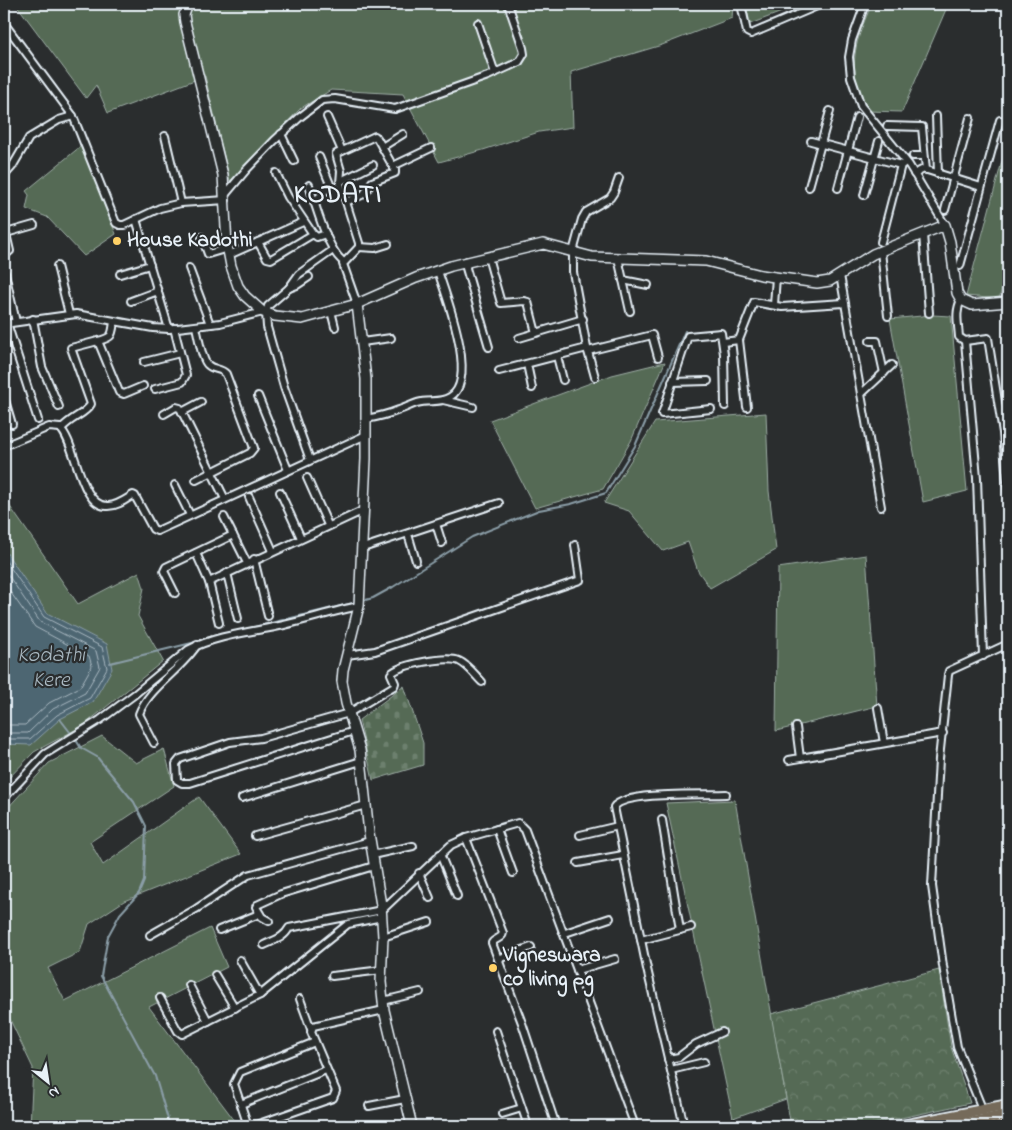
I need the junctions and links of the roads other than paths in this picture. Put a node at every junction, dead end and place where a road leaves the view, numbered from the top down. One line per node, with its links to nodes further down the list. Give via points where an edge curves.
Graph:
1 (188, 4): 48 (street, via 185,22 223,175)
2 (508, 4): 8 (street, via 524,54 519,62)
3 (741, 4): 4 (street, via 747,32 751,34)
4 (822, 4)
5 (865, 4): 32 (street, via 852,40 849,57 851,76 863,111)
6 (4, 23): 10 (street)
7 (478, 23): 8 (street)
8 (495, 73): 17 (street, via 392,109 327,99)
9 (830, 111): 22 (street)
10 (72, 116): 39 (street, via 29,138); 53 (street, via 116,223 124,225)
11 (936, 116): 38 (street)
12 (327, 117): 25 (street)
13 (857, 117): 26 (street)
14 (970, 118): 41 (street)
15 (1000, 120): 45 (street)
16 (887, 126): 28 (street, via 922,128)
17 (281, 134): 31 (street); 48 (street, via 246,170)
18 (403, 134): 23 (street)
19 (165, 136): 51 (street)
20 (879, 140): 30 (street)
21 (811, 141): 22 (street)
22 (821, 144): 26 (street); 44 (street)
23 (382, 146): 25 (street, via 372,136); 34 (street)
24 (431, 148): 34 (street)
25 (342, 151): 42 (street, via 336,154)
26 (848, 151): 30 (street); 46 (street)
27 (913, 156): 28 (street)
28 (924, 156): 35 (street)
29 (319, 157): 49 (street, via 330,184)
30 (874, 158): 32 (street); 47 (street)
31 (294, 161)
32 (904, 164): 37 (street); 66 (street)
33 (373, 165): 42 (street)
34 (393, 166): 50 (street, via 395,173 372,182 364,194)
35 (926, 170): 37 (street); 38 (street)
36 (276, 172): 54 (street)
37 (914, 174): 57 (street)
38 (938, 174): 41 (street)
39 (4, 176)
40 (619, 178): 69 (street, via 610,198 586,212)
41 (954, 179): 45 (street); 52 (street)
42 (340, 181): 50 (street)
43 (309, 185): 49 (street)
44 (809, 187)
45 (981, 187): 77 (street)
46 (838, 188)
47 (864, 195)
48 (225, 198): 51 (street); 68 (street)
49 (314, 202): 60 (street)
50 (346, 202): 65 (street)
51 (181, 203): 53 (street)
52 (945, 210)
53 (136, 219): 75 (street)
54 (303, 222): 59 (street); 63 (street)
55 (4, 225): 58 (street)
56 (34, 225): 58 (street)
57 (945, 225): 61 (street); 89 (street)
58 (6, 233): 70 (street, via 10,251)
59 (313, 234): 60 (street, via 317,237); 63 (street, via 271,259 267,258)
60 (326, 234): 67 (street)
61 (923, 234): 66 (street); 98 (street)
62 (202, 237): 68 (street, via 208,254)
63 (258, 242): 68 (street)
64 (388, 244): 65 (street, via 375,248)
65 (360, 247): 74 (street)
66 (881, 247): 82 (street); 100 (street)
67 (333, 250): 74 (street); 87 (street, via 299,274)
68 (229, 252): 97 (street, via 238,286 252,304)
69 (573, 252): 71 (street, via 543,244); 72 (street); 101 (street)
70 (4, 256)
71 (488, 256): 73 (street); 110 (street, via 501,303 528,302)
72 (618, 258): 83 (street, via 706,261); 85 (street)
73 (467, 261): 79 (street); 119 (street, via 466,268)
74 (344, 262): 92 (street)
75 (150, 265): 81 (street); 88 (street)
76 (57, 266): 99 (street)
77 (960, 266)
78 (190, 268): 106 (street)
79 (438, 271): 92 (street); 139 (street, via 462,362 458,389)
80 (5, 273): 104 (street)
81 (120, 274)
82 (840, 275): 83 (street, via 817,283); 93 (street)
83 (776, 277): 94 (street)
84 (309, 278): 87 (street)
85 (623, 280): 86 (street); 96 (street)
86 (648, 285)
87 (289, 288): 97 (street)
88 (158, 291): 90 (street); 109 (street)
89 (961, 300): 91 (street, via 972,305); 116 (street, via 957,315 959,337)
90 (131, 301)
91 (1008, 302)
92 (358, 304): 95 (street); 117 (street)
93 (844, 304): 94 (street); 136 (street)
94 (774, 306): 113 (street, via 754,302)
95 (331, 311): 97 (street, via 302,319); 108 (street)
96 (630, 311)
97 (264, 312): 106 (street); 154 (street, via 284,387)
98 (930, 313)
99 (69, 314): 102 (street); 103 (street)
100 (888, 316)
101 (582, 319): 110 (street); 120 (street)
102 (33, 320): 104 (street); 142 (street, via 42,366)
103 (114, 321): 109 (street); 114 (street, via 112,335)
104 (16, 322): 105 (street)
105 (5, 324): 149 (street)
106 (210, 324): 107 (street)
107 (196, 327): 109 (street); 156 (street, via 205,362 226,374 254,448)
108 (334, 327)
109 (172, 329): 121 (street)
110 (536, 332): 112 (street)
111 (391, 338): 117 (street)
112 (519, 338)
113 (739, 340): 118 (street); 144 (street)
114 (98, 341): 133 (street, via 119,392 124,394); 151 (street, via 71,348 92,404)
115 (870, 341): 128 (street, via 877,341)
116 (965, 341): 158 (street, via 988,338); 193 (street, via 978,478)
117 (362, 342): 148 (street)
118 (723, 342): 132 (street, via 721,333 688,336); 141 (street)
119 (489, 347)
120 (588, 349): 122 (street); 123 (street, via 652,335); 129 (street)
121 (180, 353): 124 (street); 135 (street, via 185,379)
122 (557, 356): 125 (street); 130 (street)
123 (658, 357)
124 (144, 362)
125 (527, 364): 127 (street); 134 (street)
126 (892, 365): 128 (street)
127 (499, 371)
128 (884, 373): 136 (street)
129 (595, 377)
130 (563, 380)
131 (708, 381): 132 (street)
132 (672, 382): 145 (street, via 662,414)
133 (143, 386)
134 (532, 388)
135 (155, 389)
136 (861, 394): 166 (street)
137 (258, 396): 155 (street)
138 (4, 398): 150 (street)
139 (443, 400): 143 (street); 148 (street, via 428,400)
140 (201, 402): 146 (street)
141 (725, 406)
142 (59, 407)
143 (474, 407)
144 (747, 407)
145 (711, 409)
146 (182, 412): 147 (street, via 176,407); 156 (street)
147 (164, 414)
148 (366, 419): 152 (street)
149 (38, 420)
150 (12, 424)
151 (62, 429): 153 (street, via 49,427); 168 (street, via 92,499 99,505 106,507 135,496 157,532)
152 (366, 435): 154 (street); 167 (street)
153 (4, 446)
154 (310, 460): 155 (street)
155 (288, 470): 164 (street)
156 (212, 472): 159 (street); 164 (street)
157 (307, 478): 171 (street)
158 (1008, 478): 162 (street)
159 (196, 480)
160 (174, 485): 168 (street)
161 (280, 492): 174 (street)
162 (1008, 494)
163 (249, 497): 178 (street)
164 (226, 499): 168 (street)
165 (499, 504): 170 (street)
166 (881, 507)
167 (364, 510): 171 (street); 177 (street)
168 (190, 515)
169 (224, 517): 173 (street)
170 (436, 524): 172 (street); 175 (street)
171 (328, 525): 174 (street)
172 (408, 534): 177 (street); 181 (street)
173 (233, 535): 179 (street); 182 (street)
174 (301, 538): 178 (street)
175 (442, 543)
176 (575, 545): 192 (street, via 580,580 375,651)
177 (363, 548): 186 (street)
178 (274, 551): 180 (street)
179 (196, 553): 184 (street); 185 (street, via 164,569)
180 (254, 559): 182 (street); 187 (street)
181 (416, 561)
182 (246, 563): 183 (street)
183 (227, 573): 184 (street); 188 (street)
184 (209, 582): 189 (street)
185 (175, 593)
186 (360, 606): 190 (street); 192 (street)
187 (268, 616)
188 (238, 619)
189 (219, 623)
190 (198, 644): 200 (street, via 183,664 143,703 139,714); 206 (street, via 100,720 45,754)
191 (1008, 644): 193 (street)
192 (347, 655): 196 (street, via 342,681)
193 (983, 656): 199 (street, via 950,671)
194 (482, 682): 196 (street, via 464,664 449,658 402,667 391,674 394,686)
195 (878, 708): 201 (street)
196 (349, 713): 198 (street); 198 (street, via 261,738 230,742 180,759 176,764 177,780 190,783)
197 (796, 727): 202 (street)
198 (354, 732): 204 (street)
199 (943, 733): 201 (street); 270 (street, via 932,886 956,1047)
200 (154, 742)
201 (884, 743): 202 (street)
202 (800, 758): 203 (street)
203 (789, 760)
204 (361, 761): 207 (street); 208 (street)
205 (726, 794): 210 (street, via 625,799 614,806)
206 (4, 798)
207 (242, 798)
208 (366, 805): 213 (street); 215 (street)
209 (662, 820): 233 (street)
210 (618, 826): 212 (street); 219 (street)
211 (497, 829): 214 (street); 223 (street); 234 (street, via 518,823 525,830)
212 (580, 835)
213 (255, 836)
214 (466, 838): 218 (street); 240 (street, via 503,933 492,943)
215 (370, 841): 217 (street); 235 (street, via 248,874)
216 (413, 846): 217 (street)
217 (372, 854): 221 (street)
218 (440, 854): 222 (street); 224 (street)
219 (623, 854): 220 (street); 237 (street)
220 (578, 863)
221 (374, 866): 226 (street, via 280,894 256,906); 227 (street)
222 (420, 873): 225 (street); 227 (street)
223 (513, 873)
224 (457, 896)
225 (430, 898)
226 (260, 914): 229 (street); 232 (street)
227 (382, 914): 236 (street); 238 (street, via 289,928 282,937); 249 (street, via 348,924)
228 (610, 918): 234 (street)
229 (269, 921)
230 (428, 922): 236 (street)
231 (691, 927): 233 (street)
232 (219, 930)
233 (680, 930): 237 (street)
234 (564, 933): 244 (street)
235 (150, 935)
236 (384, 937): 243 (street)
237 (641, 940): 259 (street)
238 (264, 945)
239 (532, 947): 240 (street)
240 (498, 959): 275 (street)
241 (615, 959): 244 (street)
242 (240, 960): 249 (street)
243 (382, 970): 246 (street); 252 (street)
244 (577, 970): 276 (street)
245 (215, 975): 253 (street)
246 (332, 976)
247 (189, 985): 254 (street)
248 (420, 992): 252 (street)
249 (260, 995): 253 (street)
250 (160, 998): 254 (street, via 182,1034)
251 (300, 999): 255 (street)
252 (384, 1005): 255 (street); 263 (street)
253 (235, 1008): 254 (street)
254 (208, 1021)
255 (311, 1029): 258 (street)
256 (496, 1031): 267 (street)
257 (722, 1032): 259 (street, via 696,1044 682,1055)
258 (315, 1042): 261 (street); 264 (street, via 240,1072 234,1084)
259 (668, 1059): 262 (street)
260 (704, 1062): 262 (street)
261 (326, 1070): 264 (street); 272 (street, via 336,1091 333,1098)
262 (671, 1070): 277 (street)
263 (405, 1099): 266 (street); 273 (street)
264 (241, 1104): 271 (street)
265 (1008, 1105): 270 (main road)
266 (369, 1106)
267 (522, 1108): 268 (street); 274 (street)
268 (502, 1114)
269 (1008, 1114): 270 (main road)
270 (984, 1115): 278 (main road); 279 (main road)
271 (248, 1126)
272 (253, 1126)
273 (412, 1126)
274 (528, 1126)
275 (556, 1126)
276 (635, 1126)
277 (684, 1126)
278 (902, 1126)
279 (954, 1126)

